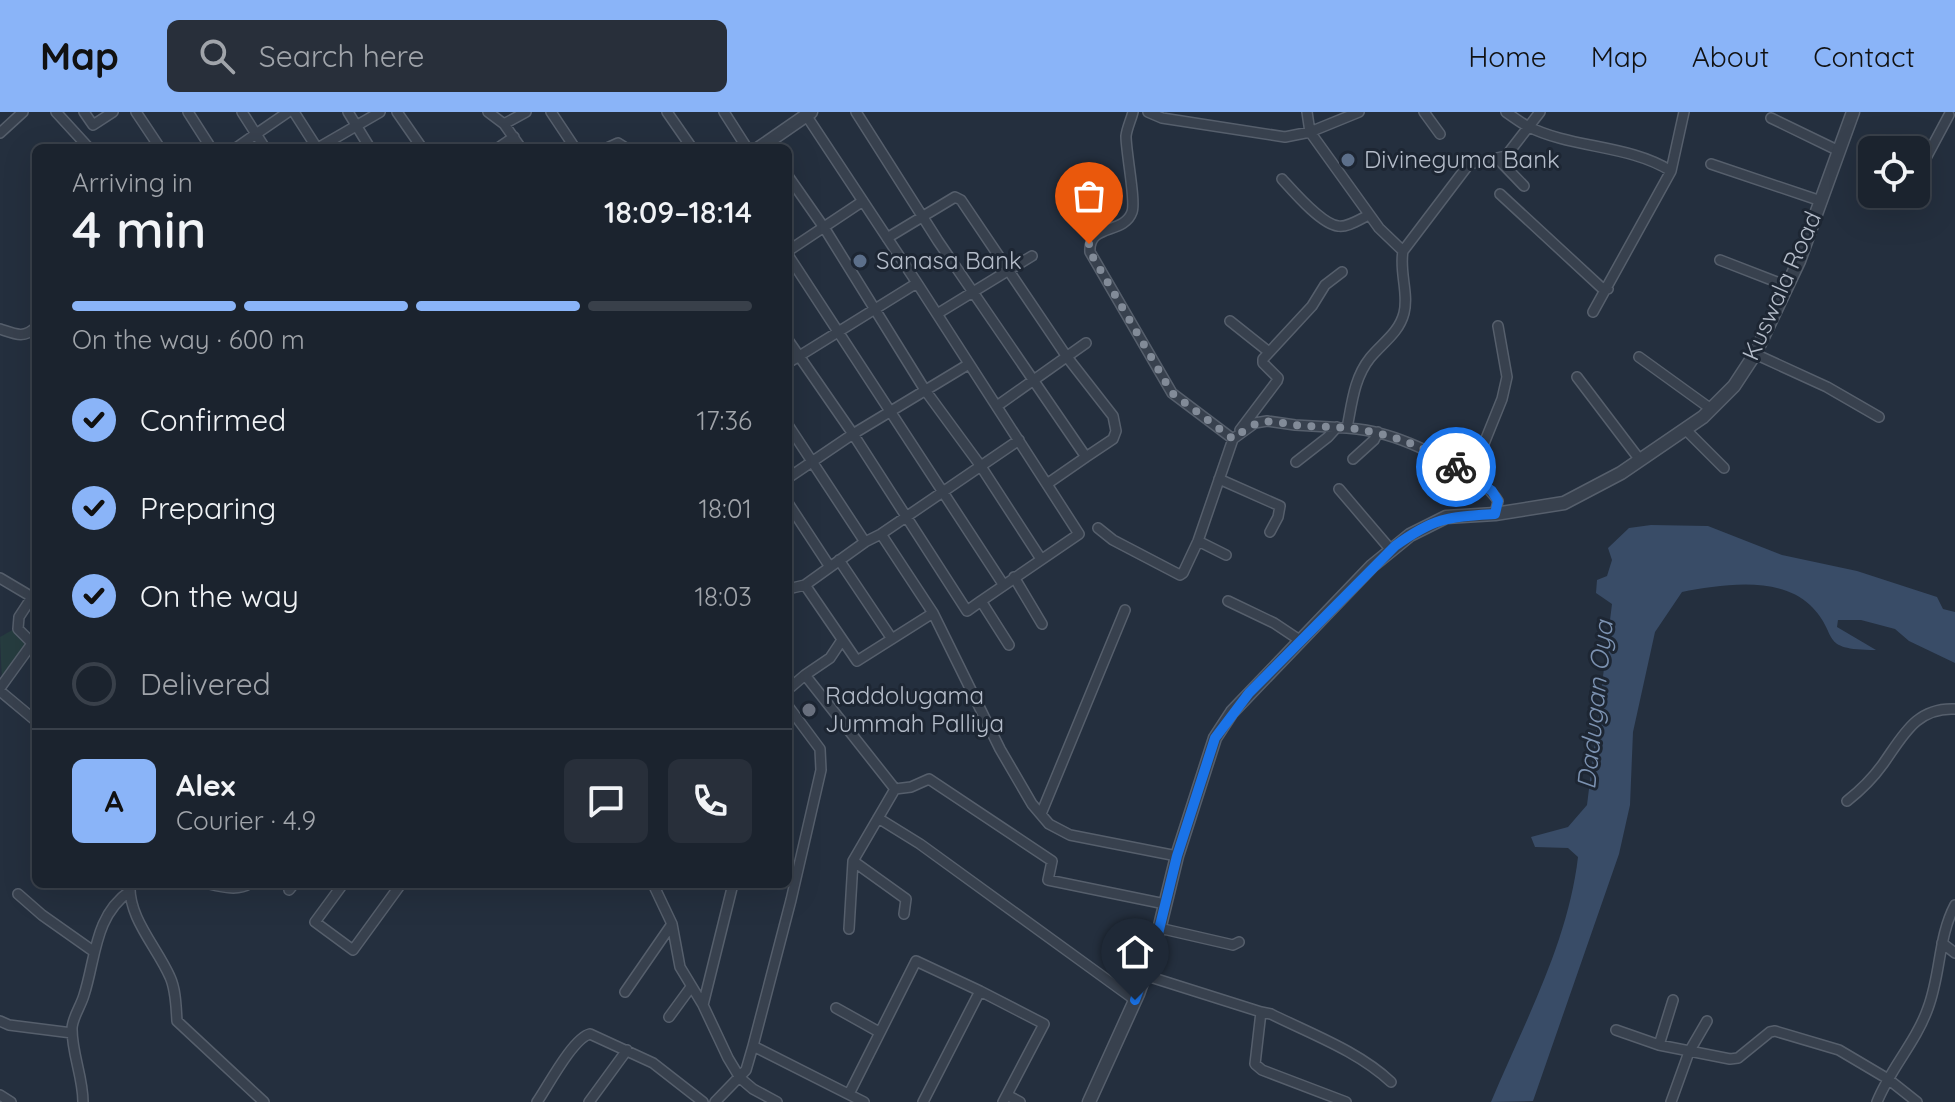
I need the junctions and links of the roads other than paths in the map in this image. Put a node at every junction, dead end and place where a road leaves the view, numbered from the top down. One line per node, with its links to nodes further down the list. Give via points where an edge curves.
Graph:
1 (23, 112): 34 (street)
2 (56, 112): 38 (street)
3 (84, 112): 4 (street, via 93,125)
4 (113, 112)
5 (136, 112): 39 (street)
6 (188, 112): 40 (street)
7 (242, 112): 35 (street)
8 (291, 112): 35 (street); 43 (street)
9 (348, 112): 31 (street)
10 (380, 112): 31 (street)
11 (397, 112): 46 (street)
12 (488, 112): 30 (street)
13 (526, 112): 30 (street)
14 (551, 112): 49 (street)
15 (667, 112): 50 (street)
16 (856, 112): 64 (street)
17 (1133, 112): 108 (street, via 1126,134 1133,210 1125,223 1096,233 1090,252 1172,393)
18 (1148, 112): 33 (street, via 1285,137)
19 (1307, 112): 33 (street)
20 (1359, 112): 33 (street)
21 (1424, 112): 36 (street)
22 (1506, 112): 32 (street)
23 (1540, 112): 32 (street)
24 (1684, 112): 57 (street)
25 (1850, 113): 53 (street, Kuswala Road)
26 (730, 114): 51 (street)
27 (808, 114): 52 (street); 62 (street)
28 (1949, 117): 54 (street)
29 (1771, 118): 53 (street)
30 (504, 124): 37 (street)
31 (356, 125): 44 (street); 45 (street)
32 (1529, 127): 55 (street, via 1506,156); 57 (street, via 1658,162)
33 (1310, 132): 65 (street)
34 (0, 133)
35 (256, 134): 41 (street); 42 (street)
36 (1440, 134)
37 (514, 137): 47 (street); 48 (street)
38 (85, 144)
39 (157, 144)
40 (208, 144)
41 (242, 144)
42 (262, 144)
43 (314, 144)
44 (324, 144)
45 (368, 144)
46 (419, 144)
47 (504, 144)
48 (518, 144)
49 (572, 144)
50 (689, 144)
51 (745, 144)
52 (768, 144)
53 (1839, 151): 63 (street, Kuswala Road)
54 (1930, 151)
55 (1497, 158): 60 (street); 69 (street, via 1469,164)
56 (1711, 164): 63 (street)
57 (1671, 171): 77 (street)
58 (1282, 179): 65 (street, via 1335,227)
59 (792, 182): 66 (street)
60 (1524, 186)
61 (1500, 194): 77 (street)
62 (863, 201): 66 (street); 67 (street)
63 (1821, 201): 76 (street, Kuswala Road)
64 (923, 215): 67 (street); 73 (street, via 955,197 961,200); 78 (street)
65 (1369, 215): 69 (street)
66 (825, 229): 68 (street); 79 (street)
67 (887, 238): 75 (street)
68 (792, 250)
69 (1403, 251): 103 (street, via 1404,313 1355,384)
70 (1032, 256): 73 (street)
71 (792, 259): 86 (street)
72 (1720, 260): 76 (street)
73 (1010, 269): 78 (street); 92 (street)
74 (1342, 272): 89 (street)
75 (917, 283): 79 (street); 81 (street)
76 (1787, 286): 90 (street, Kuswala Road)
77 (1608, 289): 80 (street)
78 (974, 292): 81 (street); 97 (street)
79 (873, 310): 86 (street); 98 (street)
80 (1593, 312)
81 (937, 314): 95 (street)
82 (1230, 321): 89 (street)
83 (1498, 326): 119 (street, via 1507,377 1483,446)
84 (0, 329): 85 (street, via 21,336)
85 (32, 332)
86 (838, 332): 91 (street); 101 (street)
87 (1086, 343): 92 (street)
88 (792, 346): 91 (street)
89 (1269, 352): 108 (street, via 1263,363 1277,381)
90 (1755, 354): 100 (street, Kuswala Road); 102 (street)
91 (798, 356): 94 (street); 107 (street)
92 (1067, 357): 97 (street); 110 (street, via 1113,416 1116,431 1113,439)
93 (1639, 357): 100 (street)
94 (792, 360)
95 (969, 364): 98 (street); 99 (street)
96 (1577, 377): 112 (street)
97 (1034, 380): 99 (street); 110 (street)
98 (925, 390): 101 (street); 115 (street)
99 (997, 406): 109 (street)
100 (1711, 409): 104 (street, Kuswala Road)
101 (891, 411): 107 (street); 122 (street)
102 (1879, 417)
103 (1342, 428): 106 (street); 108 (street, via 1267,421); 114 (street)
104 (1685, 429): 112 (street, Kuswala Road); 116 (street)
105 (792, 431): 113 (street)
106 (1378, 432): 111 (street); 119 (street, via 1442,458)
107 (853, 434): 113 (street); 125 (street)
108 (1233, 439): 118 (street)
109 (1019, 440): 115 (street); 120 (street)
110 (1086, 457): 120 (street)
111 (1353, 459)
112 (1640, 460): 124 (street, Kuswala Road, via 1564,503)
113 (811, 462): 117 (street); 130 (street)
114 (1296, 462)
115 (980, 465): 122 (street); 133 (street)
116 (1724, 468)
117 (792, 475)
118 (1219, 479): 127 (street, via 1280,506); 129 (street)
119 (1479, 483): 124 (street, via 1498,501)
120 (1047, 484): 133 (street, via 1079,534)
121 (1339, 489): 131 (street)
122 (942, 490): 125 (street); 138 (street)
123 (792, 509): 135 (street)
124 (1495, 514): 131 (street, Kuswala Road, via 1446,517)
125 (906, 517): 128 (street); 143 (street, via 967,611)
126 (1098, 528): 129 (street, via 1180,575)
127 (1270, 532)
128 (881, 534): 130 (street); 146 (street)
129 (1198, 541): 132 (street)
130 (865, 542): 134 (street)
131 (1391, 550): 150 (street, Kuswala Road)
132 (1226, 555)
133 (1041, 559): 136 (street)
134 (839, 560): 135 (street); 148 (street)
135 (830, 567): 139 (street)
136 (1014, 577): 138 (street); 147 (street)
137 (0, 578): 141 (street)
138 (1003, 584): 143 (street)
139 (805, 585): 140 (street); 149 (street)
140 (792, 588)
141 (32, 593)
142 (32, 597): 151 (street, via 18,629)
143 (981, 601): 152 (street)
144 (1228, 601): 150 (street)
145 (1125, 610): 162 (street)
146 (933, 613): 148 (street); 162 (street, via 1000,749)
147 (1042, 624)
148 (892, 639): 149 (street, via 857,661)
149 (842, 640): 154 (street, via 830,658)
150 (1301, 641): 164 (street, Kuswala Road, via 1249,693 1215,738)
151 (32, 645)
152 (1009, 645)
153 (32, 647): 156 (street)
154 (805, 675): 155 (street); 160 (street)
155 (792, 686)
156 (0, 690): 159 (street)
157 (1955, 709): 161 (street, via 1933,710 1910,724 1881,767)
158 (792, 711): 198 (street, via 820,749 821,770)
159 (32, 718)
160 (895, 789): 163 (street); 172 (street, via 929,779 1052,861 1048,880)
161 (1847, 801)
162 (1041, 814): 164 (street, via 1070,835)
163 (878, 818): 165 (street); 186 (street)
164 (1177, 856): 172 (street, Kuswala Road)
165 (853, 861): 174 (street, via 906,899); 177 (street)
166 (130, 888): 180 (street, via 98,932); 209 (street, via 135,914 173,981 177,1021)
167 (340, 888): 168 (street, via 315,922 353,950)
168 (398, 888)
169 (655, 888): 175 (street)
170 (732, 888): 188 (street)
171 (18, 894): 180 (street)
172 (1165, 904): 176 (street, Kuswala Road)
173 (1955, 905): 179 (street)
174 (904, 914)
175 (672, 924): 183 (street, via 680,967); 185 (street)
176 (1159, 928): 178 (street); 182 (street, Kuswala Road)
177 (849, 929)
178 (1239, 942)
179 (1942, 943): 181 (street); 202 (street, via 1928,1010)
180 (93, 951): 196 (street)
181 (1955, 953)
182 (1144, 975): 186 (street, Kuswala Road); 190 (street)
183 (691, 987): 188 (street); 191 (street)
184 (980, 991): 195 (street, via 916,961); 206 (street, via 1044,1024); 216 (street)
185 (625, 992)
186 (1135, 1000): 218 (street, Kuswala Road)
187 (1673, 1000): 197 (street)
188 (703, 1005): 201 (street)
189 (836, 1008): 195 (street)
190 (1261, 1012): 203 (street, via 1356,1056); 219 (street, via 1255,1064)
191 (669, 1017)
192 (0, 1021): 196 (street)
193 (1707, 1021): 200 (street)
194 (1616, 1030): 197 (street)
195 (879, 1032): 204 (street)
196 (72, 1033): 208 (street)
197 (1659, 1045): 200 (street)
198 (753, 1046): 201 (street); 204 (street)
199 (627, 1050): 210 (street, via 590,1034 583,1036); 211 (street); 212 (street)
200 (1689, 1052): 202 (street, via 1738,1058 1775,1031 1839,1050); 220 (street)
201 (740, 1078): 213 (street); 214 (street)
202 (1888, 1079): 221 (street); 222 (street)
203 (1391, 1082)
204 (849, 1094): 215 (street)
205 (0, 1095): 207 (street)
206 (1005, 1099): 217 (street)
207 (11, 1102)
208 (83, 1102)
209 (264, 1102)
210 (537, 1102)
211 (589, 1102)
212 (703, 1102)
213 (715, 1102)
214 (777, 1102)
215 (864, 1102)
216 (923, 1102)
217 (1020, 1102)
218 (1089, 1102)
219 (1346, 1102)
220 (1671, 1102)
221 (1877, 1102)
222 (1917, 1102)

